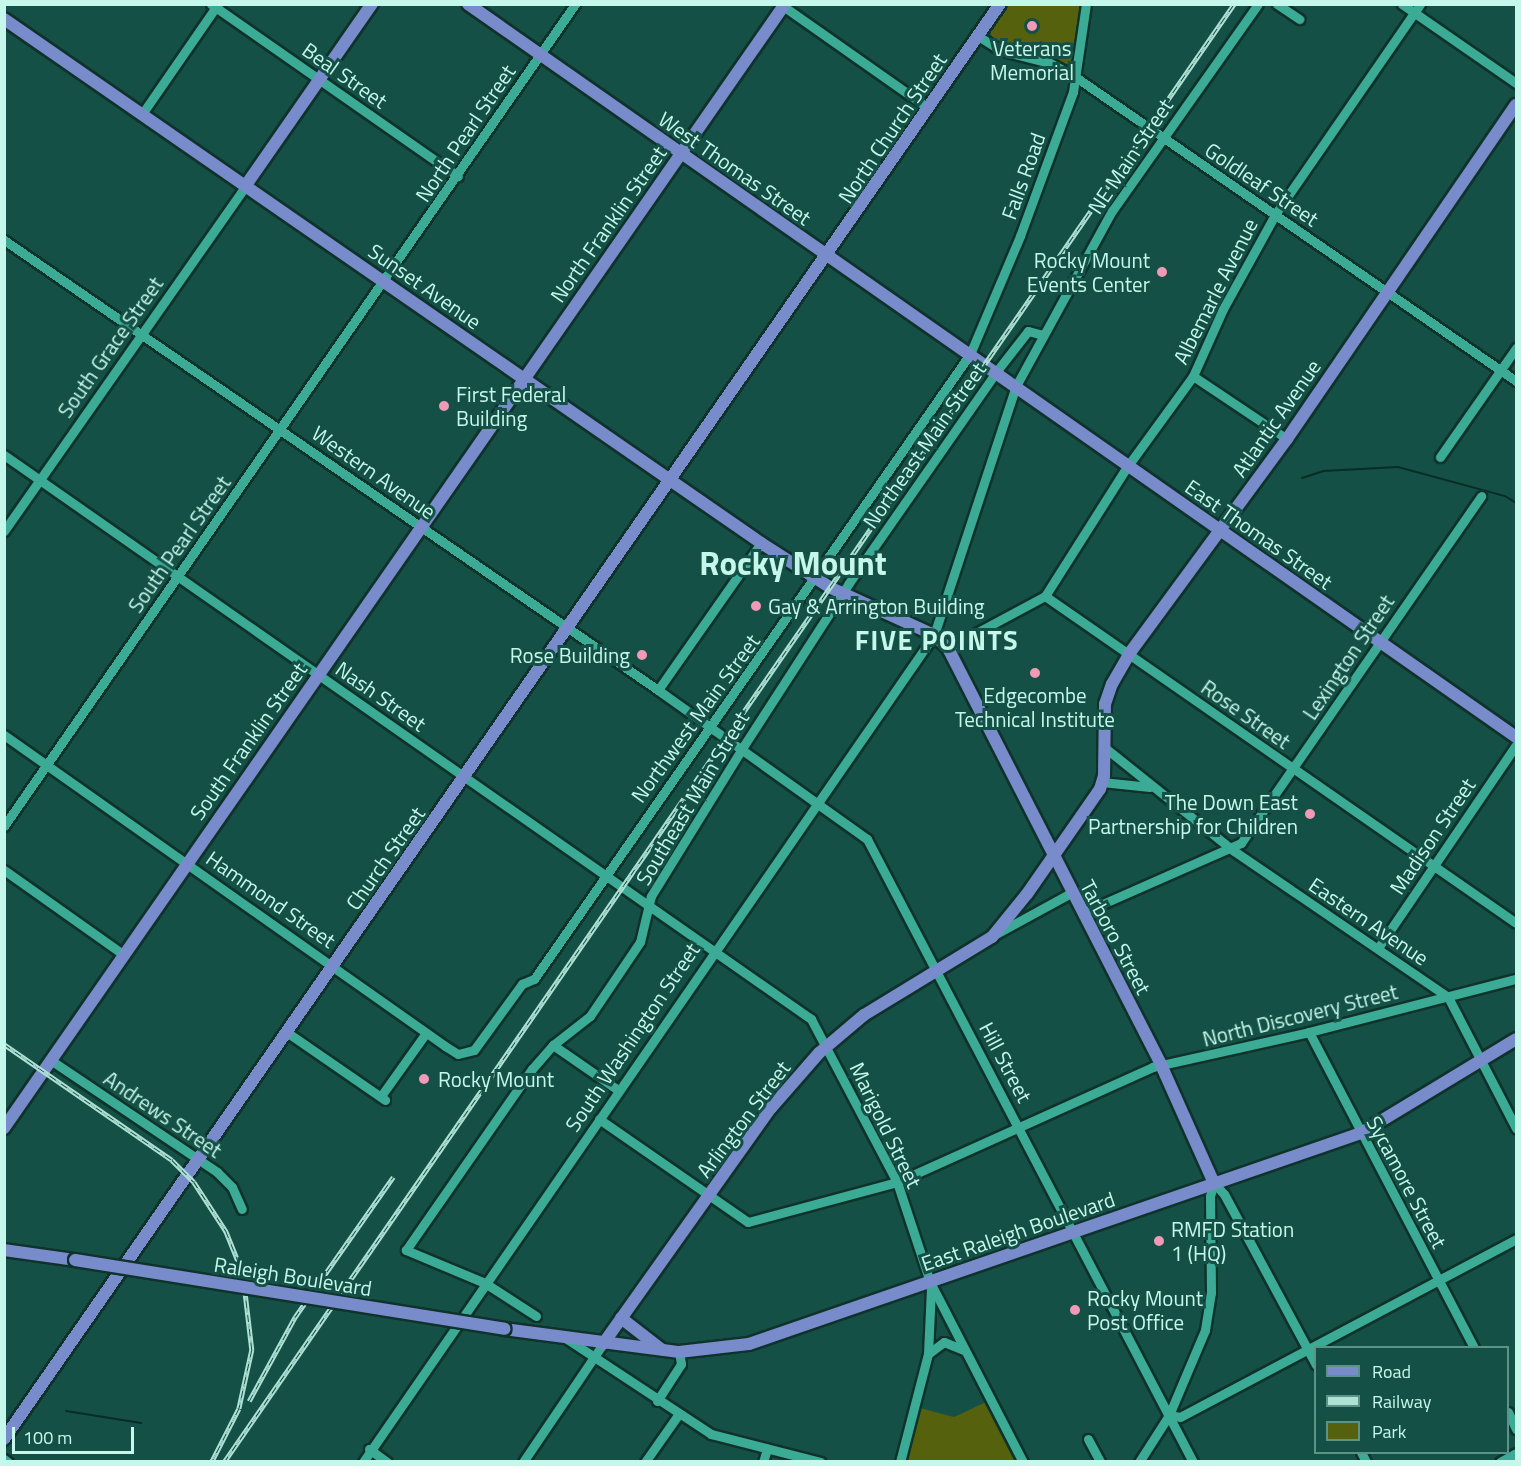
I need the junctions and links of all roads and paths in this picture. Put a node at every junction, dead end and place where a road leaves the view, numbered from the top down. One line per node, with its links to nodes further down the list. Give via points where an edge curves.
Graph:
1 (372, 4): 18 (main road)
2 (468, 4): 16 (main road, West Thomas Street)
3 (575, 4): 16 (street, North Pearl Street)
4 (1000, 4): 15 (main road, North Church Street)
5 (1086, 4): 17 (street, Falls Road)
6 (1258, 4): 23 (street, NE Main Street)
7 (1278, 4): 14 (street)
8 (1402, 4): 12 (street)
9 (1420, 4): 12 (street, Albemarle Avenue)
10 (784, 5): 21 (street); 24 (main road, North Franklin Street)
11 (215, 6): 18 (street, Beal Street); 22 (street)
12 (1414, 13): 19 (street); 27 (street, Albemarle Avenue)
13 (4, 19): 22 (main road, Sunset Avenue)
14 (1299, 19)
15 (978, 36): 17 (street, Goldleaf Street, via 1002,51 1050,63); 21 (main road, North Church Street)
16 (540, 56): 24 (main road, West Thomas Street); 25 (street, North Pearl Street)
17 (1077, 78): 23 (street, Goldleaf Street); 35 (street, Falls Road)
18 (319, 80): 25 (street, Beal Street); 26 (main road)
19 (1516, 83)
20 (1516, 105): 31 (main road, Atlantic Avenue)
21 (928, 108): 29 (main road, North Church Street)
22 (142, 114): 26 (main road, Sunset Avenue)
23 (1163, 137): 27 (street, Goldleaf Street); 33 (street, NE Main Street, via 1112,211)
24 (680, 154): 29 (main road, West Thomas Street); 40 (main road, North Franklin Street)
25 (458, 176): 30 (street, North Pearl Street)
26 (246, 184): 30 (main road, Sunset Avenue); 32 (street, South Grace Street)
27 (1276, 213): 31 (street, Goldleaf Street); 39 (street, Albemarle Avenue, via 1223,309)
28 (4, 240): 32 (street, Western Avenue)
29 (827, 257): 35 (main road, West Thomas Street); 49 (main road, North Church Street)
30 (383, 282): 40 (main road, Sunset Avenue); 43 (street, South Pearl Street)
31 (1388, 292): 37 (street, Goldleaf Street); 44 (main road, Atlantic Avenue)
32 (143, 332): 43 (street, Western Avenue); 48 (street, South Grace Street)
33 (1043, 335): 38 (street, Northeast Main Street, via 1028,331); 42 (street, NE Main Street)
34 (1516, 348): 37 (street)
35 (970, 354): 36 (main road, West Thomas Street); 56 (street, Northwest Main Street)
36 (981, 362): 38 (main road, East Thomas Street)
37 (1501, 370): 41 (street, Goldleaf Street); 46 (street)
38 (996, 372): 42 (main road, East Thomas Street); 57 (street, Northeast Main Street)
39 (1193, 376): 44 (street); 47 (street, Albemarle Avenue)
40 (525, 378): 49 (main road, Sunset Avenue); 51 (main road, South Franklin Street)
41 (1516, 381)
42 (1016, 386): 47 (main road, East Thomas Street); 60 (street, South Washington Street)
43 (281, 429): 51 (street, Western Avenue); 55 (street, South Pearl Street)
44 (1287, 439): 52 (main road, Atlantic Avenue)
45 (4, 455): 48 (street, Nash Street)
46 (1440, 457)
47 (1127, 467): 52 (main road, East Thomas Street); 58 (street, Albemarle Avenue)
48 (40, 480): 53 (street, South Grace Street); 55 (street, Nash Street)
49 (670, 480): 54 (main road, Sunset Avenue); 59 (main road, Church Street)
50 (1481, 496): 61 (street, Lexington Street)
51 (421, 528): 59 (street, Western Avenue); 64 (main road, South Franklin Street)
52 (1219, 530): 61 (main road, East Thomas Street); 63 (main road, Atlantic Avenue)
53 (4, 531)
54 (761, 543): 56 (main road, Sunset Avenue); 65 (street)
55 (179, 578): 64 (street, Nash Street); 73 (street, South Pearl Street)
56 (820, 581): 57 (main road, Tarboro Street); 66 (street, Northwest Main Street)
57 (842, 594): 60 (main road, Tarboro Street); 72 (street, Southeast Main Street)
58 (1045, 596): 62 (street); 63 (street, Rose Street)
59 (569, 628): 65 (street, Western Avenue); 75 (main road, Church Street)
60 (934, 636): 62 (main road, Tarboro Street); 78 (street, South Washington Street)
61 (1380, 642): 69 (main road, East Thomas Street); 74 (street, Lexington Street)
62 (948, 648): 81 (main road, Tarboro Street)
63 (1129, 654): 71 (main road, Atlantic Avenue, via 1105,704); 74 (street, Rose Street)
64 (318, 674): 75 (street, Nash Street); 82 (main road, South Franklin Street)
65 (658, 690): 66 (street, Western Avenue)
66 (711, 728): 68 (street, Western Avenue); 85 (street, Northwest Main Street)
67 (4, 735): 73 (street, Hammond Street)
68 (722, 735): 72 (street, Hill Street)
69 (1516, 737)
70 (1516, 745): 83 (street, Madison Street)
71 (1104, 747): 76 (main road, Atlantic Avenue); 77 (street, Eastern Avenue)
72 (741, 750): 78 (street, Hill Street); 88 (street, Southeast Main Street, via 651,896)
73 (47, 765): 79 (street, South Pearl Street); 82 (street, Hammond Street)
74 (1294, 769): 80 (street, Lexington Street, via 1241,843); 83 (street, Rose Street)
75 (465, 777): 85 (street, Nash Street); 95 (main road, Church Street)
76 (1102, 782): 77 (street); 81 (main road)
77 (1151, 787): 80 (street, Eastern Avenue)
78 (818, 803): 93 (street, South Washington Street); 96 (street, Hill Street, via 867,839)
79 (4, 826)
80 (1228, 845): 89 (street, Lexington Street); 92 (street, Eastern Avenue)
81 (1052, 857): 87 (main road, Tarboro Street); 91 (main road, Arlington Street)
82 (188, 862): 94 (main road, South Franklin Street); 95 (street, Hammond Street)
83 (1435, 864): 90 (street, Rose Street); 92 (street, Madison Street)
84 (4, 870): 94 (street)
85 (604, 875): 86 (street, Nash Street); 101 (street, Northwest Main Street, via 534,979 522,984 474,1050 458,1054)
86 (618, 885): 88 (street, Marigold Street)
87 (1071, 892): 89 (main road, Tarboro Street); 91 (street)
88 (650, 908): 93 (street, Marigold Street); 104 (street, Southeast Main Street, via 640,942 590,1016)
89 (1082, 913): 107 (main road, Tarboro Street)
90 (1516, 923)
91 (992, 937): 96 (main road, Arlington Street)
92 (1378, 948): 98 (street, Eastern Avenue)
93 (713, 950): 103 (street, Marigold Street, via 811,1018); 108 (street, South Washington Street)
94 (124, 955): 105 (main road, South Franklin Street)
95 (334, 965): 100 (main road, Church Street); 101 (street, Hammond Street)
96 (936, 971): 103 (main road, Arlington Street, via 864,1015); 111 (street, Hill Street)
97 (1516, 979): 98 (street, North Discovery Street)
98 (1448, 997): 99 (street, North Discovery Street); 106 (street, Eastern Avenue)
99 (1309, 1032): 107 (street, North Discovery Street); 114 (street, Sycamore Street)
100 (288, 1033): 101 (street, via 383,1098); 115 (main road, Church Street)
101 (426, 1033)
102 (1516, 1039): 106 (main road, East Raleigh Boulevard)
103 (826, 1045): 116 (street, Marigold Street); 118 (main road, Arlington Street, via 771,1108)
104 (553, 1046): 108 (street); 125 (street, Southeast Main Street, via 532,1070 406,1250)
105 (52, 1060): 109 (main road, South Franklin Street); 115 (street, Andrews Street)
106 (1481, 1060): 113 (street, Eastern Avenue); 114 (main road, East Raleigh Boulevard)
107 (1162, 1067): 111 (street, North Discovery Street, via 1153,1067); 117 (main road, Tarboro Street)
108 (618, 1090): 110 (street, South Washington Street)
109 (10, 1112): 112 (main road, South Franklin Street)
110 (599, 1119): 118 (street, North Discovery Street); 125 (street, South Washington Street)
111 (1020, 1127): 116 (street, North Discovery Street); 120 (street, Hill Street)
112 (4, 1128)
113 (1516, 1128)
114 (1361, 1133): 117 (main road, East Raleigh Boulevard); 123 (street, Sycamore Street)
115 (198, 1160): 119 (street, Andrews Street, via 224,1177); 144 (main road, Church Street)
116 (897, 1182): 118 (street, North Discovery Street, via 748,1222); 124 (street, Marigold Street)
117 (1214, 1183): 120 (main road, East Raleigh Boulevard); 132 (street, Tarboro Street, via 1224,1194); 142 (street, via 1210,1196 1211,1293 1205,1330)
118 (709, 1196): 127 (main road, Arlington Street)
119 (242, 1209)
120 (1075, 1232): 124 (main road, East Raleigh Boulevard); 142 (street, Hill Street)
121 (1516, 1239): 123 (street)
122 (4, 1250): 128 (main road, Raleigh Boulevard, bridge)
123 (1439, 1280): 131 (street, Sycamore Street); 132 (street)
124 (930, 1282): 134 (street, Marigold Street); 135 (main road, East Raleigh Boulevard, via 749,1344); 136 (street, via 933,1303)
125 (485, 1283): 126 (street); 146 (street, South Washington Street)
126 (536, 1316)
127 (621, 1318): 130 (main road, Arlington Street); 133 (main road)
128 (504, 1329): 129 (main road, East Raleigh Boulevard)
129 (566, 1338): 130 (main road, East Raleigh Boulevard); 137 (street)
130 (603, 1344): 133 (main road, East Raleigh Boulevard); 137 (street, Arlington Street)
131 (1473, 1346)
132 (1307, 1348): 138 (street, Tarboro Street); 142 (street, via 1180,1417)
133 (662, 1350): 135 (main road, East Raleigh Boulevard)
134 (967, 1351): 136 (street, via 944,1342); 156 (street, Marigold Street)
135 (679, 1352): 139 (street, via 681,1364)
136 (928, 1354): 155 (street)
137 (593, 1357): 139 (street); 151 (street, Arlington Street)
138 (1314, 1361)
139 (657, 1401): 141 (street)
140 (1509, 1414): 143 (street)
141 (678, 1415): 147 (street, via 711,1434); 152 (street)
142 (1169, 1415): 158 (street); 159 (street, Hill Street)
143 (1516, 1429)
144 (4, 1439)
145 (1088, 1439): 157 (street)
146 (369, 1449): 149 (street, South Washington Street); 150 (street)
147 (766, 1449): 153 (street); 154 (street)
148 (1516, 1453): 160 (street)
149 (363, 1461)
150 (387, 1461)
151 (523, 1461)
152 (645, 1461)
153 (763, 1461)
154 (820, 1461)
155 (900, 1461)
156 (1023, 1461)
157 (1100, 1461)
158 (1139, 1461)
159 (1193, 1461)
160 (1500, 1461)

